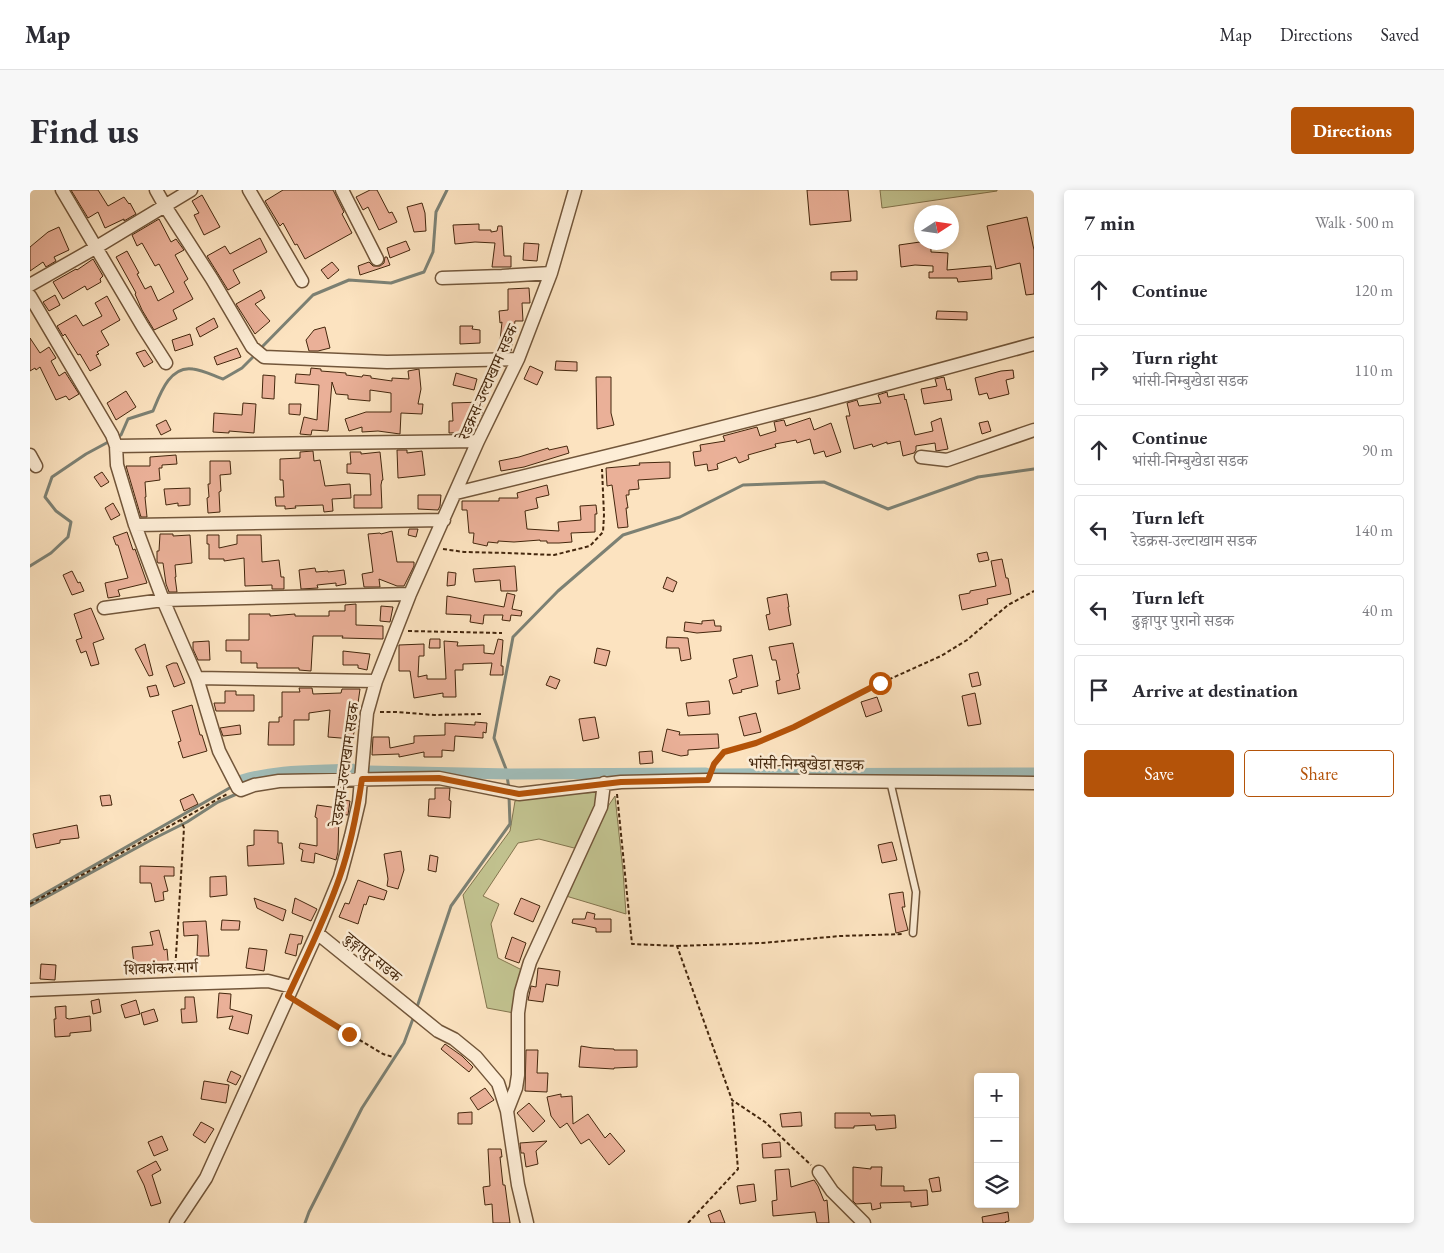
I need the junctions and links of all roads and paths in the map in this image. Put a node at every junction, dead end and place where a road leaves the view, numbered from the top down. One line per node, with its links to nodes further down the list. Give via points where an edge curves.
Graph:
1 (62, 190): 8 (street)
2 (156, 190): 7 (street)
3 (191, 190): 7 (street)
4 (249, 190): 12 (street)
5 (342, 190): 9 (street)
6 (575, 190): 10 (street, रेडक्रस-उल्टाखाम सडक)
7 (165, 206): 8 (street); 16 (street, via 252,347 264,357 387,362)
8 (96, 248): 13 (street); 17 (street)
9 (377, 259)
10 (551, 273): 11 (street); 16 (street, रेडक्रस-उल्टाखाम सडक)
11 (442, 278)
12 (302, 281)
13 (30, 285)
14 (30, 296): 19 (street)
15 (1034, 344): 22 (street)
16 (518, 359): 20 (street, रेडक्रस-उल्टाखाम सडक)
17 (166, 363)
18 (1034, 430): 21 (street, via 947,460)
19 (114, 440): 20 (street); 25 (street, via 117,465)
20 (478, 441): 23 (street, रेडक्रस-उल्टाखाम सडक)
21 (921, 457)
22 (602, 458): 23 (street); 26 (path, via 603,532 590,546 554,555)
23 (456, 493): 24 (street, रेडक्रस-उल्टाखाम सडक)
24 (444, 520): 25 (street); 26 (street, रेडक्रस-उल्टाखाम सडक)
25 (135, 525): 29 (street)
26 (431, 548): 28 (street, रेडक्रस-उल्टाखाम सडक)
27 (1034, 591): 38 (path, via 1008,605 967,640 941,656 794,727 724,752 714,764)
28 (410, 594): 29 (street); 31 (street, रेडक्रस-उल्टाखाम सडक)
29 (163, 600): 30 (street); 33 (street)
30 (104, 608)
31 (395, 631): 32 (path); 34 (street, रेडक्रस-उल्टाखाम सडक)
32 (502, 633)
33 (197, 678): 34 (street); 43 (street, via 219,751)
34 (376, 681): 35 (street, रेडक्रस-उल्टाखाम सडक)
35 (367, 713): 36 (path); 37 (street, रेडक्रस-उल्टाखाम सडक)
36 (481, 714)
37 (362, 779): 41 (street, भांसी-निम्बुखेडा सडक, via 439,778 519,794); 43 (street, via 279,781); 46 (street, रेडक्रस-उल्टाखाम सडक, via 342,869)
38 (708, 780): 39 (street, भांसी-निम्बुखेडा सडक); 40 (street, भांसी-निम्बुखेडा सडक)
39 (621, 782): 41 (street, भांसी-निम्बुखेडा सडक); 48 (path, via 617,792 632,944)
40 (890, 782): 42 (street, भांसी-निम्बुखेडा सडक); 47 (lane, via 916,892)
41 (604, 783): 54 (street, via 600,807 530,962 521,992 518,1075)
42 (1034, 783)
43 (238, 788): 44 (path)
44 (182, 820): 45 (path); 49 (path)
45 (30, 904)
46 (317, 933): 51 (street, रेडक्रस-उल्टाखाम सडक); 54 (street, ढुङ्गापुर सडक, via 438,1031 476,1057 498,1083)
47 (913, 933): 48 (path)
48 (677, 946): 53 (path)
49 (175, 984): 50 (street, शिवशंकर मार्ग); 51 (street, शिवशंकर मार्ग, via 268,982)
50 (30, 990)
51 (290, 992): 52 (path, via 322,1018 383,1054); 56 (street, रेडक्रस-उल्टाखाम सडक, via 206,1178)
52 (394, 1057)
53 (732, 1100): 55 (path, via 765,1122); 58 (path, via 738,1170)
54 (507, 1111): 57 (street)
55 (818, 1172): 59 (street)
56 (176, 1223)
57 (527, 1223)
58 (688, 1223)
59 (864, 1223)

